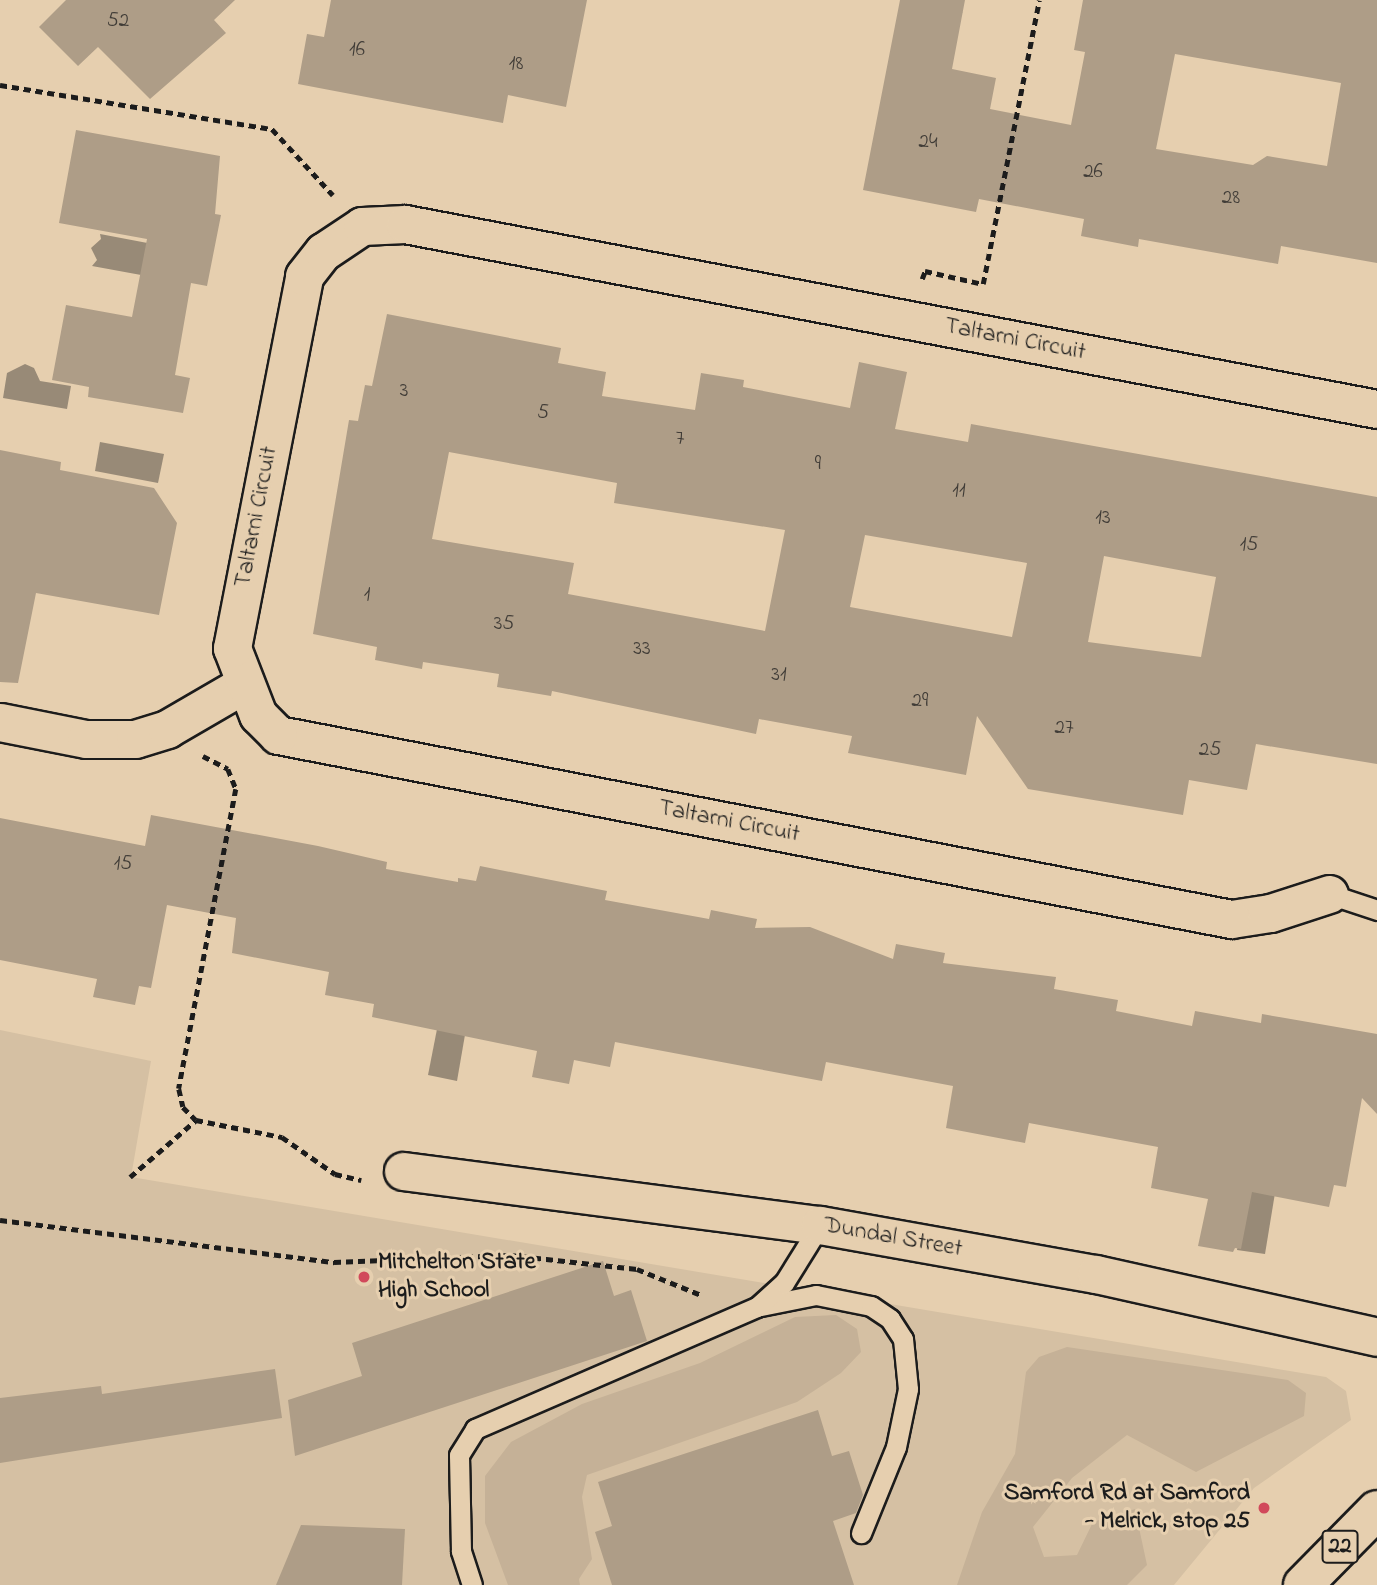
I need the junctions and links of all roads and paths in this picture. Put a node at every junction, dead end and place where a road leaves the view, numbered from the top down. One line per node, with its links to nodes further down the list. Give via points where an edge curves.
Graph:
1 (1039, 0): 4 (path, via 982,284 925,271)
2 (0, 85): 3 (path, via 272,129)
3 (362, 226): 4 (street, Taltarni Circuit, via 405,224); 6 (street, Taltarni Circuit, via 323,252 304,276 232,648)
4 (909, 320): 5 (street, Taltarni Circuit)
5 (1377, 409)
6 (243, 685): 7 (street); 9 (street, Taltarni Circuit, via 258,715 278,734 1204,914 1231,919 1270,913)
7 (181, 720): 8 (street, via 135,739 86,739); 11 (path, via 199,754 228,769 236,789 179,1089 183,1107)
8 (0, 722)
9 (1329, 894): 10 (lane, Taltarni Circuit)
10 (1377, 910)
11 (196, 1120): 12 (path, via 282,1137 335,1174 355,1181); 13 (path)
12 (403, 1171): 15 (street, Dundal Street)
13 (130, 1177)
14 (0, 1220): 17 (path, via 334,1262 510,1255 637,1269 698,1293)
15 (820, 1225): 16 (lane, via 784,1283); 18 (street, Dundal Street, via 1096,1274)
16 (757, 1307): 17 (lane); 20 (lane, via 816,1295 871,1306 891,1319 903,1339 908,1389 896,1447)
17 (735, 1319): 21 (lane, via 475,1429 460,1455 461,1551)
18 (1377, 1337)
19 (1377, 1510): 22 (main road, 22)
20 (861, 1533)
21 (472, 1585)
22 (1303, 1585)

